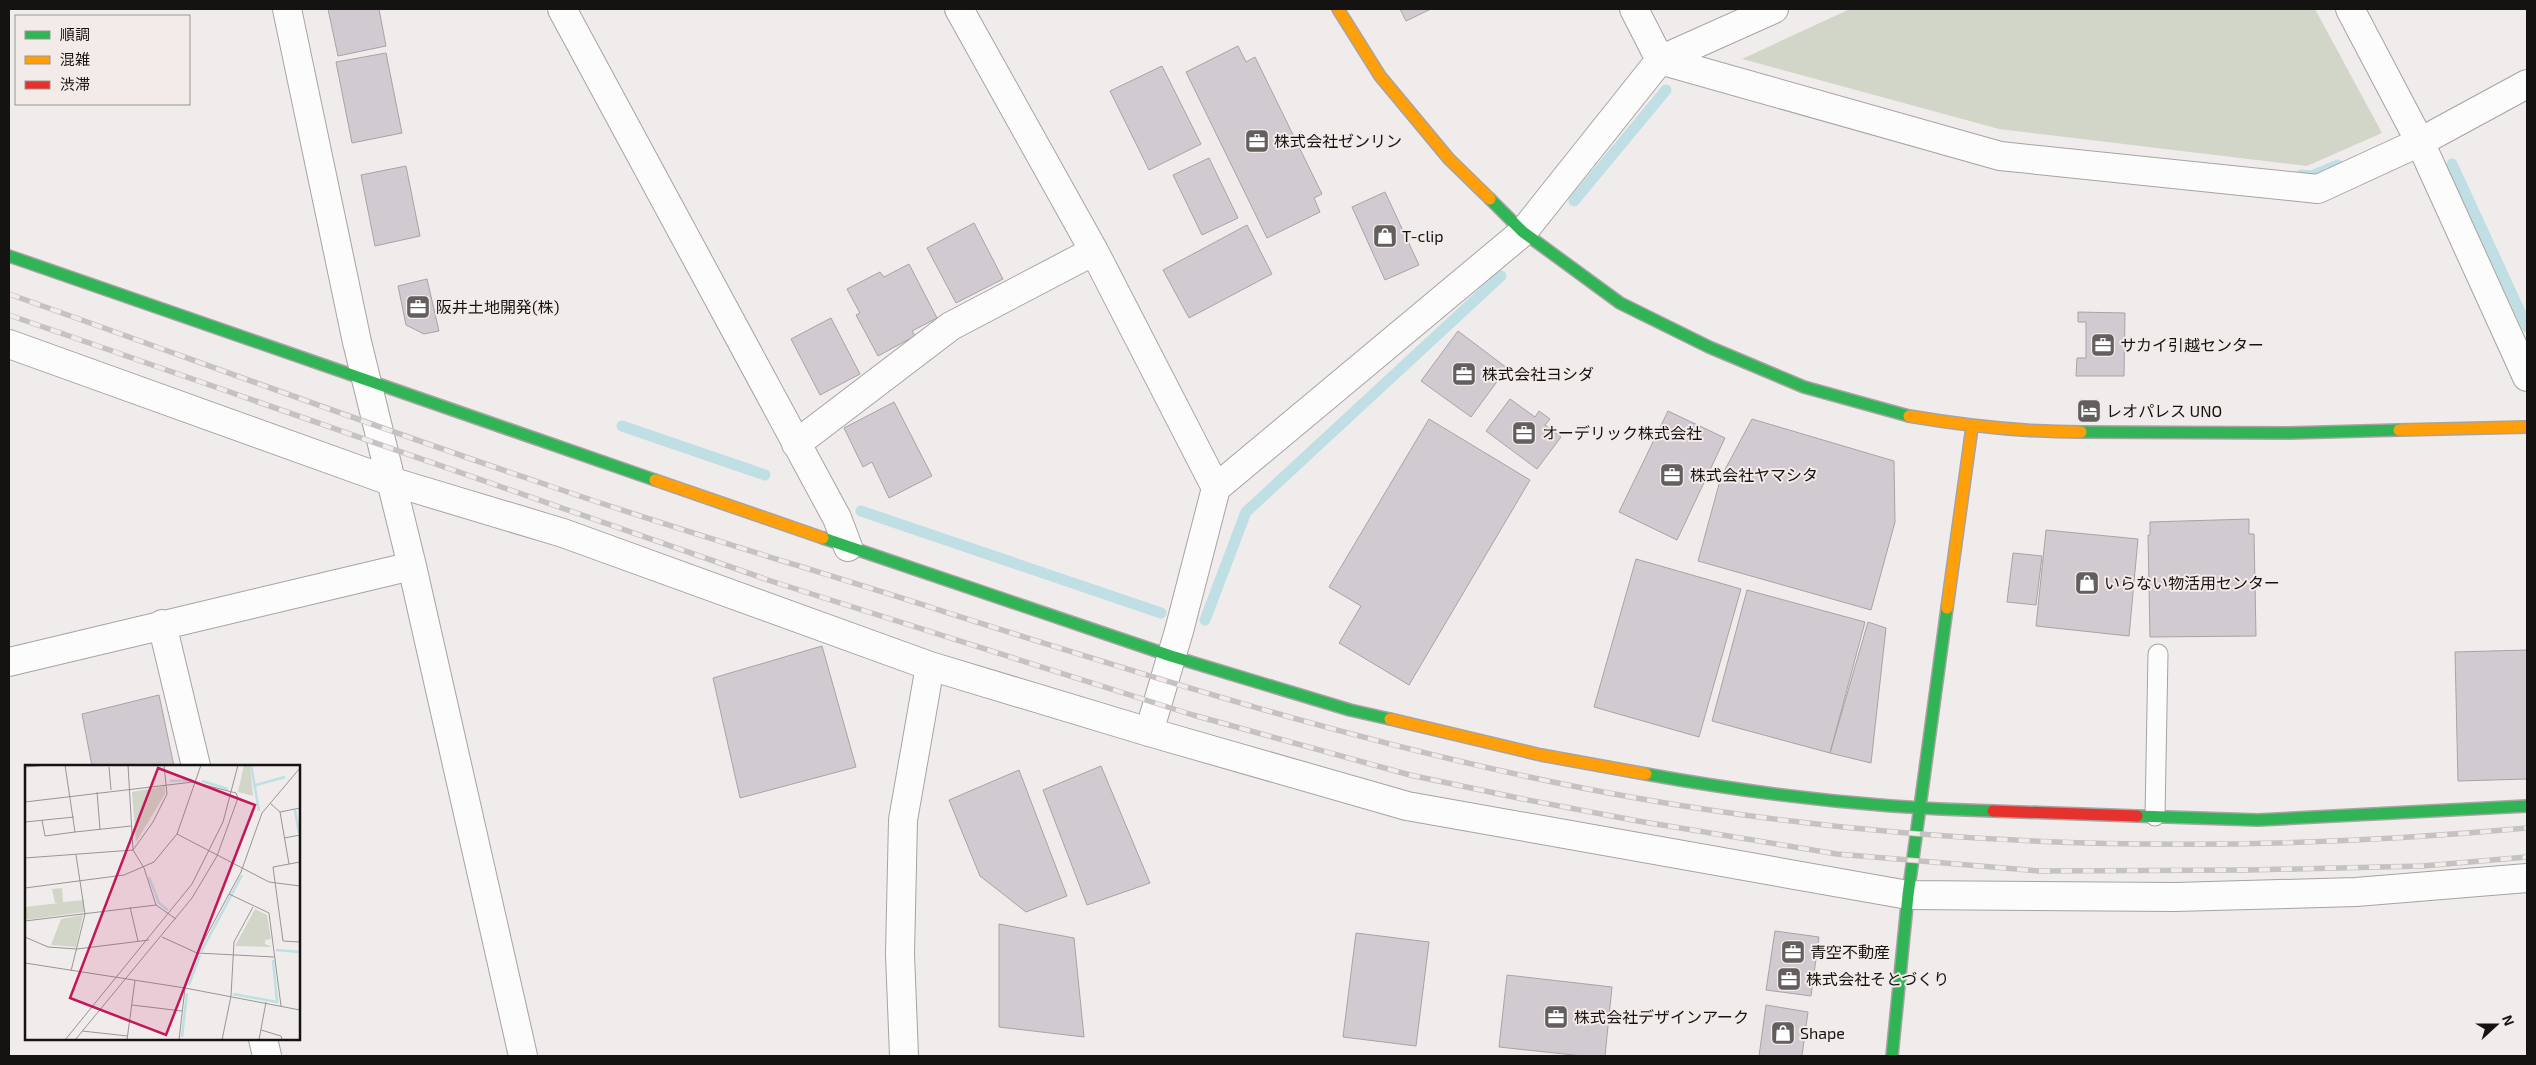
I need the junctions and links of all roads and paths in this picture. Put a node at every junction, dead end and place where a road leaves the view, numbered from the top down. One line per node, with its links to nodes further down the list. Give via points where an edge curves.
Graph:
1 (287, 9): 16 (street)
2 (562, 9): 19 (street)
3 (959, 9): 12 (street)
4 (1338, 9): 11 (street, via 1386,83 1449,159)
5 (1634, 9): 8 (street)
6 (1774, 9): 8 (street)
7 (2350, 9): 10 (street)
8 (1660, 60): 10 (street, via 2000,156 2318,190); 11 (street)
9 (2527, 84): 10 (street)
10 (2420, 142): 15 (street)
11 (1523, 232): 17 (street, via 1620,303 1708,347 1804,387 1892,413); 21 (street)
12 (1094, 251): 19 (street, via 951,326); 21 (street)
13 (9, 256): 16 (street)
14 (9, 344): 20 (street)
15 (2527, 377)
16 (367, 380): 20 (street); 22 (street)
17 (1972, 427): 18 (street, via 2036,432 2280,433); 32 (street)
18 (2527, 427)
19 (796, 444): 22 (street)
20 (390, 481): 23 (street); 28 (street, via 562,533)
21 (1216, 488): 26 (street)
22 (848, 547): 26 (street)
23 (412, 566): 24 (street); 38 (street)
24 (162, 624): 27 (street); 30 (street)
25 (2158, 654): 33 (lane)
26 (1171, 656): 29 (street); 32 (street, via 1350,710 1542,755 1730,789)
27 (9, 662)
28 (930, 666): 29 (street); 39 (street, via 903,820 900,954)
29 (1149, 732): 35 (street, via 1407,806)
30 (196, 765)
31 (2527, 806): 33 (street, via 2258,820)
32 (1920, 809): 33 (street); 35 (street)
33 (2155, 816)
34 (2527, 878): 35 (street, via 2356,892 2204,897)
35 (1908, 895): 40 (street)
36 (263, 1040): 37 (street)
37 (267, 1056)
38 (523, 1056)
39 (904, 1056)
40 (1892, 1056)

